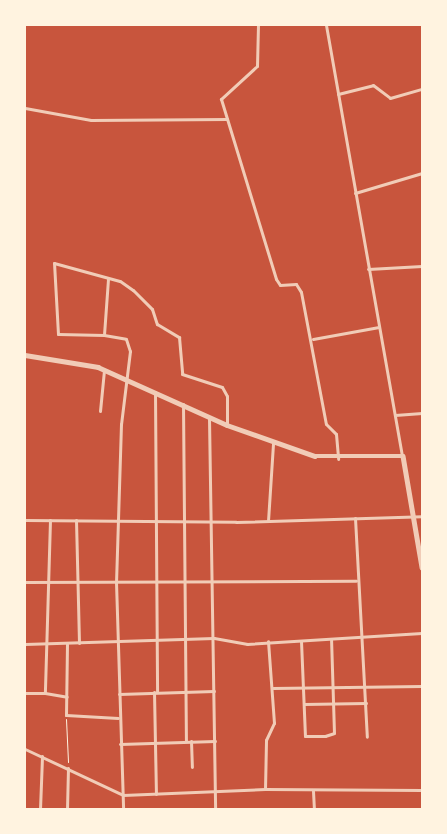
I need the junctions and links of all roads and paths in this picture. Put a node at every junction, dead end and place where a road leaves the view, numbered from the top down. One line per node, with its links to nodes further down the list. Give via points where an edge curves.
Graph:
1 (258, 25): 6 (street, via 259,63 222,97)
2 (326, 25): 4 (street)
3 (422, 89): 4 (street, via 390,98 370,85)
4 (338, 94): 8 (street)
5 (25, 108): 6 (street, via 91,120)
6 (227, 119): 14 (street, via 276,279 280,284 298,285)
7 (422, 173): 8 (street)
8 (355, 193): 10 (street)
9 (422, 266): 10 (street)
10 (368, 268): 12 (street)
11 (108, 279): 13 (street); 13 (street, via 63,262 51,266 58,334); 24 (street, via 127,285 152,309 157,324 178,334 182,374 222,387 227,396)
12 (379, 327): 14 (street); 22 (street)
13 (104, 335): 17 (street, via 126,339)
14 (313, 340): 27 (street, via 326,424 336,434)
15 (25, 355): 16 (street)
16 (104, 370): 17 (street); 20 (street)
17 (127, 379): 18 (street); 36 (street)
18 (155, 391): 19 (street); 34 (street)
19 (182, 403): 23 (street); 35 (street)
20 (100, 411)
21 (422, 412): 22 (street)
22 (395, 416): 26 (street)
23 (209, 418): 24 (street); 38 (street)
24 (227, 425): 25 (street)
25 (273, 443): 27 (street); 37 (street)
26 (402, 456): 27 (street); 28 (street)
27 (338, 459)
28 (413, 516): 29 (street); 30 (street); 39 (street)
29 (422, 516)
30 (355, 518): 37 (street); 42 (street)
31 (25, 520): 32 (street)
32 (50, 520): 33 (street); 44 (street)
33 (76, 520): 36 (street); 45 (street)
34 (157, 520): 35 (street); 36 (street); 47 (street)
35 (183, 520): 38 (street); 40 (street)
36 (117, 521): 46 (street)
37 (268, 521): 38 (street)
38 (210, 522): 41 (street)
39 (422, 567)
40 (182, 581): 41 (street); 47 (street); 51 (street)
41 (210, 581): 42 (street); 50 (street)
42 (356, 581): 49 (street)
43 (25, 582): 44 (street)
44 (48, 582): 45 (street); 59 (street)
45 (76, 582): 46 (street); 57 (street)
46 (116, 582): 47 (street); 55 (street)
47 (156, 582): 56 (street)
48 (422, 633): 49 (street)
49 (365, 636): 52 (street); 61 (street)
50 (214, 638): 51 (street); 53 (street, via 228,644); 67 (street)
51 (184, 639): 56 (street); 66 (street)
52 (331, 640): 54 (street); 62 (street)
53 (268, 641): 54 (street); 65 (street)
54 (300, 641): 64 (street)
55 (119, 642): 56 (street); 57 (street); 71 (street)
56 (157, 642): 68 (street)
57 (79, 643): 60 (street)
58 (25, 644): 59 (street)
59 (47, 644): 60 (street); 70 (street)
60 (68, 644): 72 (street)
61 (366, 685): 62 (street); 63 (street); 73 (street)
62 (333, 686): 64 (street); 75 (street)
63 (422, 686)
64 (303, 687): 65 (street); 74 (street)
65 (274, 688): 87 (street)
66 (186, 691): 67 (street); 68 (street); 81 (street)
67 (214, 691): 79 (street)
68 (156, 692): 71 (street); 80 (street)
69 (25, 693): 70 (street)
70 (45, 693): 72 (street)
71 (119, 694): 77 (street)
72 (67, 697): 76 (street)
73 (366, 703): 75 (street); 78 (street)
74 (304, 704): 75 (street); 75 (street, via 306,737 334,736)
75 (335, 704)
76 (66, 715): 77 (street); 86 (path)
77 (118, 718): 82 (street)
78 (367, 737)
79 (215, 741): 81 (street); 88 (street)
80 (154, 742): 81 (street); 82 (street); 91 (street)
81 (188, 742): 85 (street)
82 (120, 744): 92 (street)
83 (25, 748): 84 (street)
84 (42, 756): 86 (street); 93 (street)
85 (192, 767)
86 (68, 768): 92 (street); 94 (street)
87 (265, 789): 88 (street); 90 (street)
88 (214, 790): 91 (street); 96 (street)
89 (422, 790): 90 (street)
90 (313, 791): 97 (street)
91 (156, 794): 92 (street)
92 (123, 795): 95 (street)
93 (40, 809)
94 (67, 809)
95 (123, 809)
96 (215, 809)
97 (314, 809)

